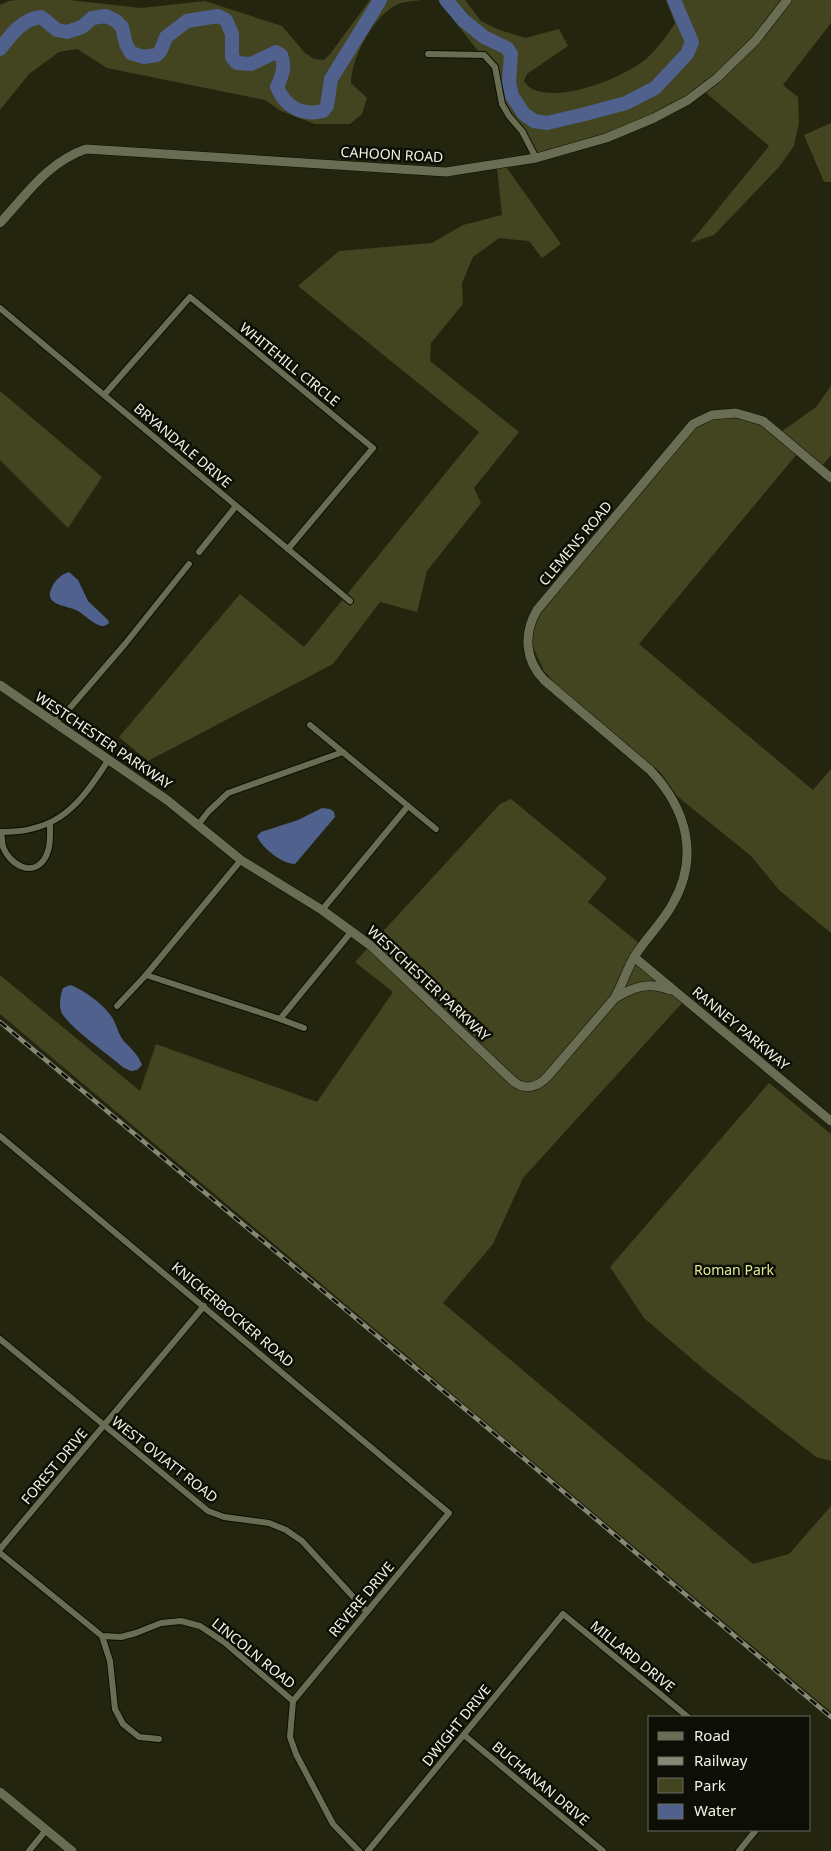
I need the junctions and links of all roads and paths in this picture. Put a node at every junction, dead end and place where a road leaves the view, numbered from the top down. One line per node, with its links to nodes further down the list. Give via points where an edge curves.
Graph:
1 (787, 0): 3 (street, CAHOON ROAD, via 756,40 717,78 688,100 606,138)
2 (428, 54): 3 (street, via 484,55 495,67 502,104 522,131)
3 (536, 158): 4 (street, CAHOON ROAD, via 446,172 86,149 60,161 47,172)
4 (0, 223)
5 (0, 308): 6 (street, BRYANDALE DRIVE)
6 (104, 394): 8 (street, BRYANDALE DRIVE); 9 (street, WHITEHILL CIRCLE, via 190,297 373,448)
7 (831, 478): 18 (street, CLEMENS ROAD, via 763,421 736,413 704,417 693,424 531,620 527,641 535,671 650,770)
8 (236, 506): 9 (street, BRYANDALE DRIVE); 10 (street)
9 (288, 549): 12 (street, BRYANDALE DRIVE)
10 (199, 552)
11 (189, 564): 14 (street, via 62,717)
12 (350, 601)
13 (0, 685): 14 (street, WESTCHESTER PARKWAY)
14 (52, 722): 17 (street, WESTCHESTER PARKWAY)
15 (310, 725): 16 (street)
16 (343, 752): 19 (street); 21 (street, via 228,793)
17 (109, 759): 20 (street, via 76,806); 21 (street, WESTCHESTER PARKWAY)
18 (674, 800): 27 (street, WESTCHESTER PARKWAY, via 686,840 685,872 672,906)
19 (408, 806): 22 (street); 25 (street)
20 (50, 824): 23 (street); 23 (street, via 46,856 35,867 21,867 15,863 3,847)
21 (198, 825): 24 (street, WESTCHESTER PARKWAY)
22 (436, 829)
23 (1, 832)
24 (241, 860): 25 (street, WESTCHESTER PARKWAY); 28 (street)
25 (322, 910): 26 (street, WESTCHESTER PARKWAY)
26 (352, 931): 30 (street, WESTCHESTER PARKWAY, via 370,944 518,1085 534,1086 544,1081); 32 (street)
27 (634, 956): 29 (street, RANNEY PARKWAY); 30 (street, WESTCHESTER PARKWAY)
28 (146, 974): 31 (street); 32 (street)
29 (676, 992): 30 (street, via 663,987 640,986); 34 (street, RANNEY PARKWAY)
30 (614, 999)
31 (117, 1006)
32 (280, 1019): 33 (street)
33 (304, 1028)
34 (831, 1121)
35 (0, 1136): 36 (street, KNICKERBOCKER ROAD)
36 (204, 1306): 38 (street, FOREST DRIVE); 39 (street, KNICKERBOCKER ROAD)
37 (0, 1340): 38 (street, WEST OVIATT ROAD)
38 (104, 1426): 40 (street, FOREST DRIVE); 42 (street, WEST OVIATT ROAD, via 208,1511 224,1518 269,1523 302,1541)
39 (449, 1513): 42 (street, REVERE DRIVE)
40 (0, 1549)
41 (0, 1553): 44 (street)
42 (367, 1612): 45 (street, REVERE DRIVE)
43 (562, 1614): 46 (street, MILLARD DRIVE); 47 (street, DWIGHT DRIVE)
44 (102, 1636): 45 (street, LINCOLN ROAD, via 121,1637 161,1623 181,1621 200,1626 224,1642); 48 (street, via 110,1661 115,1709 123,1724 139,1737)
45 (293, 1701): 54 (street, LINCOLN ROAD, via 290,1737 296,1754 333,1824)
46 (687, 1716)
47 (464, 1735): 55 (street, DWIGHT DRIVE); 56 (street, BUCHANAN DRIVE)
48 (159, 1739)
49 (0, 1792): 50 (street)
50 (46, 1830): 52 (street); 53 (street)
51 (755, 1831): 57 (street)
52 (29, 1851)
53 (72, 1851)
54 (359, 1851)
55 (368, 1851)
56 (603, 1851)
57 (739, 1851)

